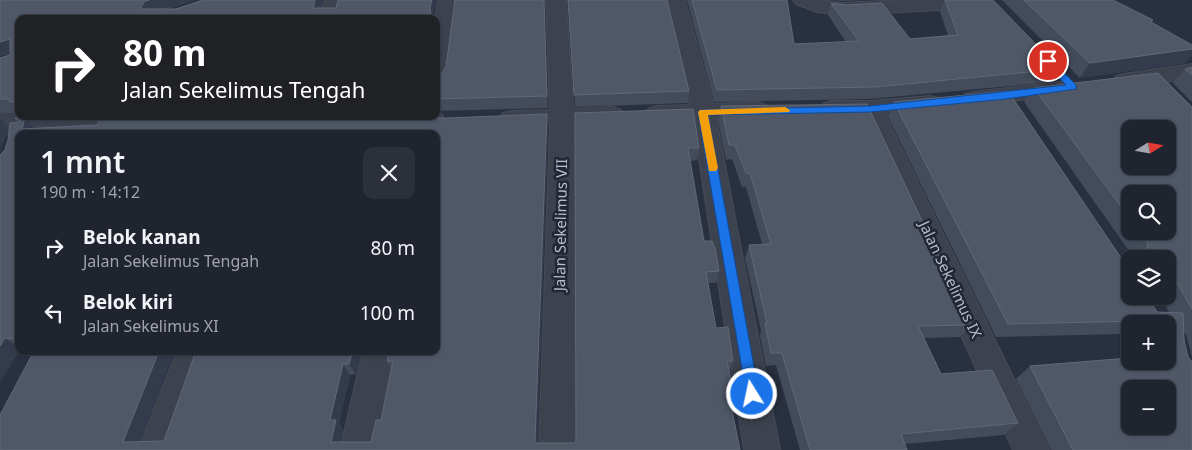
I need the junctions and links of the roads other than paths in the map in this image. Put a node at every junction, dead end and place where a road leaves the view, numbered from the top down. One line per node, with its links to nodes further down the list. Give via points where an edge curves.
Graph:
1 (335, 0): 7 (street)
2 (448, 0): 8 (street)
3 (556, 0): 19 (street, Jalan Sekelimus VII)
4 (675, 0): 18 (street)
5 (803, 0): 6 (street, via 824,8 843,9 985,2)
6 (996, 7)
7 (330, 15)
8 (440, 53)
9 (1054, 67): 12 (street)
10 (1192, 71): 11 (street)
11 (1152, 78): 12 (street); 14 (street)
12 (1090, 85): 13 (street)
13 (1006, 96): 15 (street); 21 (street)
14 (1172, 98)
15 (870, 109): 17 (street); 32 (street, Jalan Sekelimus IX)
16 (776, 110): 18 (street)
17 (814, 110)
18 (703, 112): 19 (street); 31 (street)
19 (562, 117): 20 (street); 30 (street, Jalan Sekelimus VII)
20 (487, 120)
21 (1022, 120)
22 (0, 121): 24 (street)
23 (172, 123): 25 (street)
24 (15, 130)
25 (76, 130)
26 (192, 355): 28 (street)
27 (378, 355): 29 (street)
28 (156, 450)
29 (358, 450)
30 (557, 450)
31 (762, 450)
32 (1031, 450)

